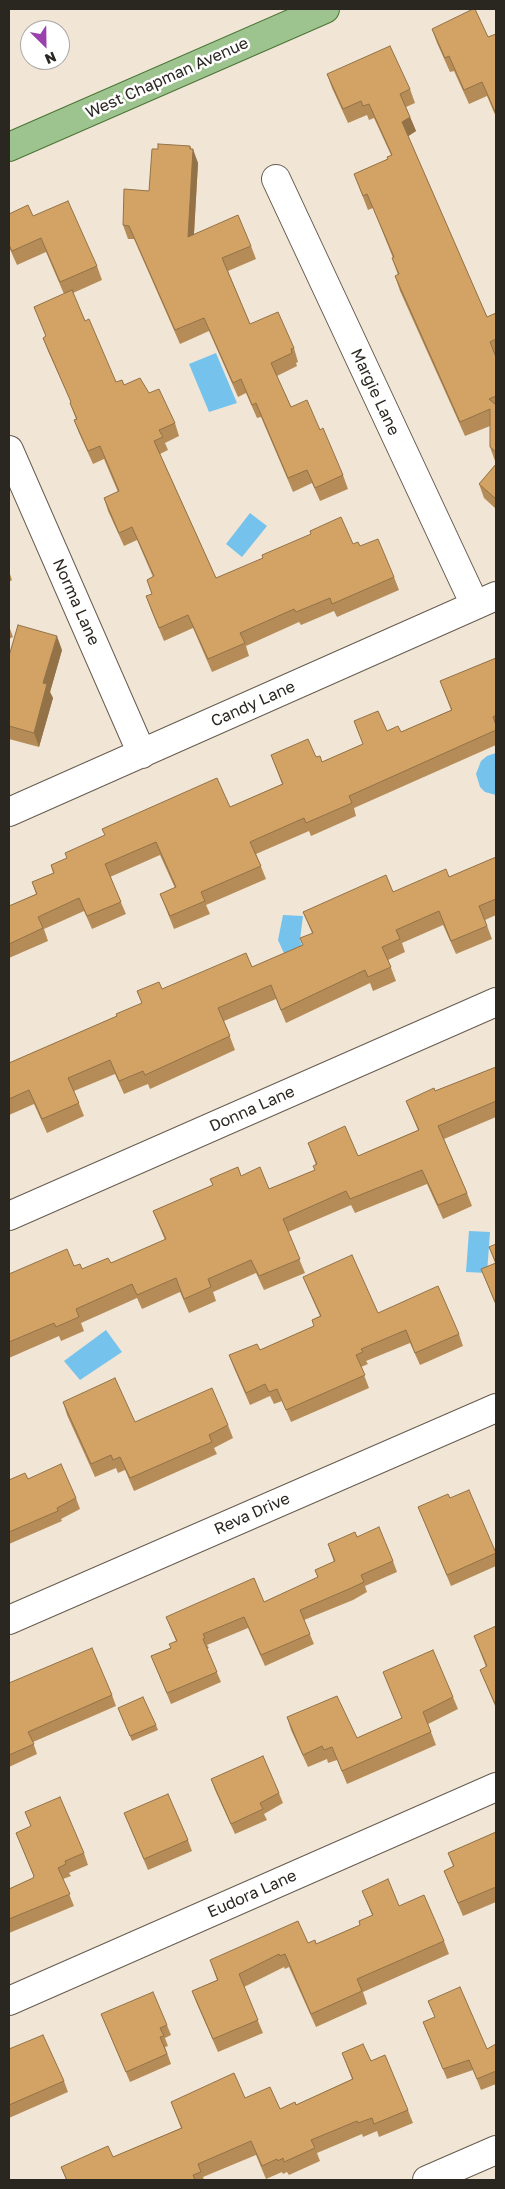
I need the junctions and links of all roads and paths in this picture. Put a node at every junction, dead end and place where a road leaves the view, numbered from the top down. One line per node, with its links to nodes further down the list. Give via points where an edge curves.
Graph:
1 (325, 9): 2 (main road, West Chapman Avenue)
2 (9, 147)
3 (276, 179): 5 (street, Margie Lane)
4 (9, 450): 6 (street, Norma Lane)
5 (486, 600): 6 (street, Candy Lane)
6 (142, 754): 7 (street, Candy Lane)
7 (9, 812)
8 (496, 1002): 9 (street, Donna Lane)
9 (9, 1216)
10 (496, 1408): 11 (street, Reva Drive)
11 (9, 1620)
12 (496, 1787): 13 (street, Eudora Lane)
13 (9, 2001)
14 (496, 2150): 15 (street)
15 (427, 2180)

